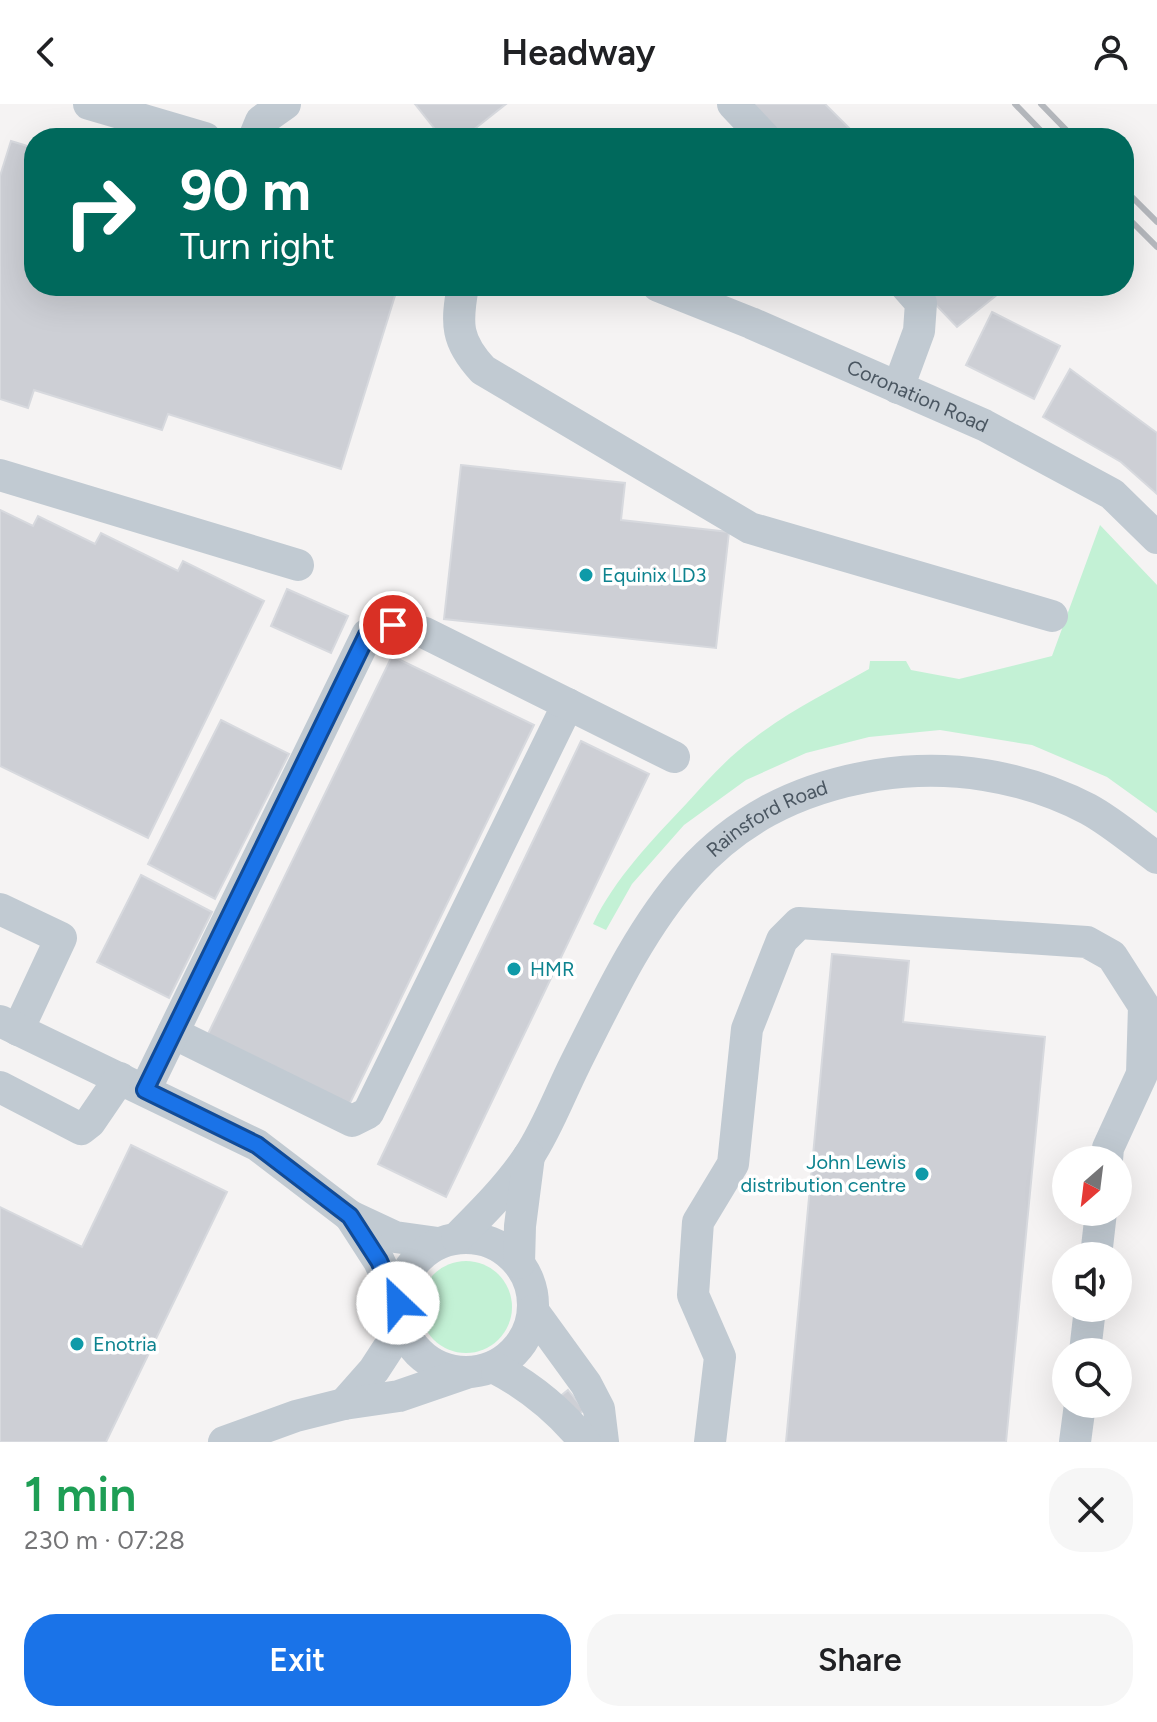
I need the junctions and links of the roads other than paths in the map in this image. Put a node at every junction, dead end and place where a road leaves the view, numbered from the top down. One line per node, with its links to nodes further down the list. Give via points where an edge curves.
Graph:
1 (92, 104): 4 (street)
2 (285, 104): 5 (street)
3 (733, 104): 6 (street)
4 (172, 128)
5 (258, 128)
6 (756, 128)
7 (462, 296): 14 (street, via 459,332 483,370 750,528)
8 (683, 296): 10 (street, Coronation Road)
9 (915, 296): 10 (street, via 921,303 919,331)
10 (898, 388): 12 (street, Coronation Road, via 984,425 1112,494)
11 (0, 475): 13 (street)
12 (1157, 538)
13 (298, 565)
14 (1052, 616)
15 (568, 704): 16 (street); 20 (street, via 425,633 393,625 367,635); 20 (street, via 368,1113 352,1121)
16 (674, 757)
17 (1157, 858): 24 (street, Rainsford Road, via 1089,810 1029,785 971,772 914,769 856,779 807,792 758,814 711,849 640,941)
18 (0, 909): 19 (street, via 61,938)
19 (9, 1026): 21 (street)
20 (173, 1033): 21 (street)
21 (132, 1084): 22 (street, via 81,1129); 25 (street, via 257,1145)
22 (0, 1087)
23 (1109, 1146): 36 (street, via 1142,1074 1144,1006 1112,956 1087,942 799,923 782,940 747,1029 733,1164 698,1222 693,1295 720,1357)
24 (529, 1156): 26 (street, Rainsford Road, via 484,1210); 27 (street, Rainsford Road)
25 (350, 1216): 26 (street, via 395,1237); 29 (street, via 379,1261)
26 (447, 1240): 27 (street, via 478,1238 499,1246); 29 (street, via 412,1264 402,1282)
27 (519, 1263): 28 (street, via 531,1286)
28 (533, 1311): 30 (street, via 514,1353); 35 (street, via 586,1384 599,1409)
29 (400, 1315): 30 (street, via 417,1352 438,1367); 31 (street, via 374,1370)
30 (480, 1370): 31 (street, via 399,1396); 34 (street, via 526,1385)
31 (344, 1404): 33 (street)
32 (1078, 1418): 37 (street)
33 (224, 1442)
34 (585, 1442)
35 (603, 1442)
36 (710, 1442)
37 (1075, 1442)

